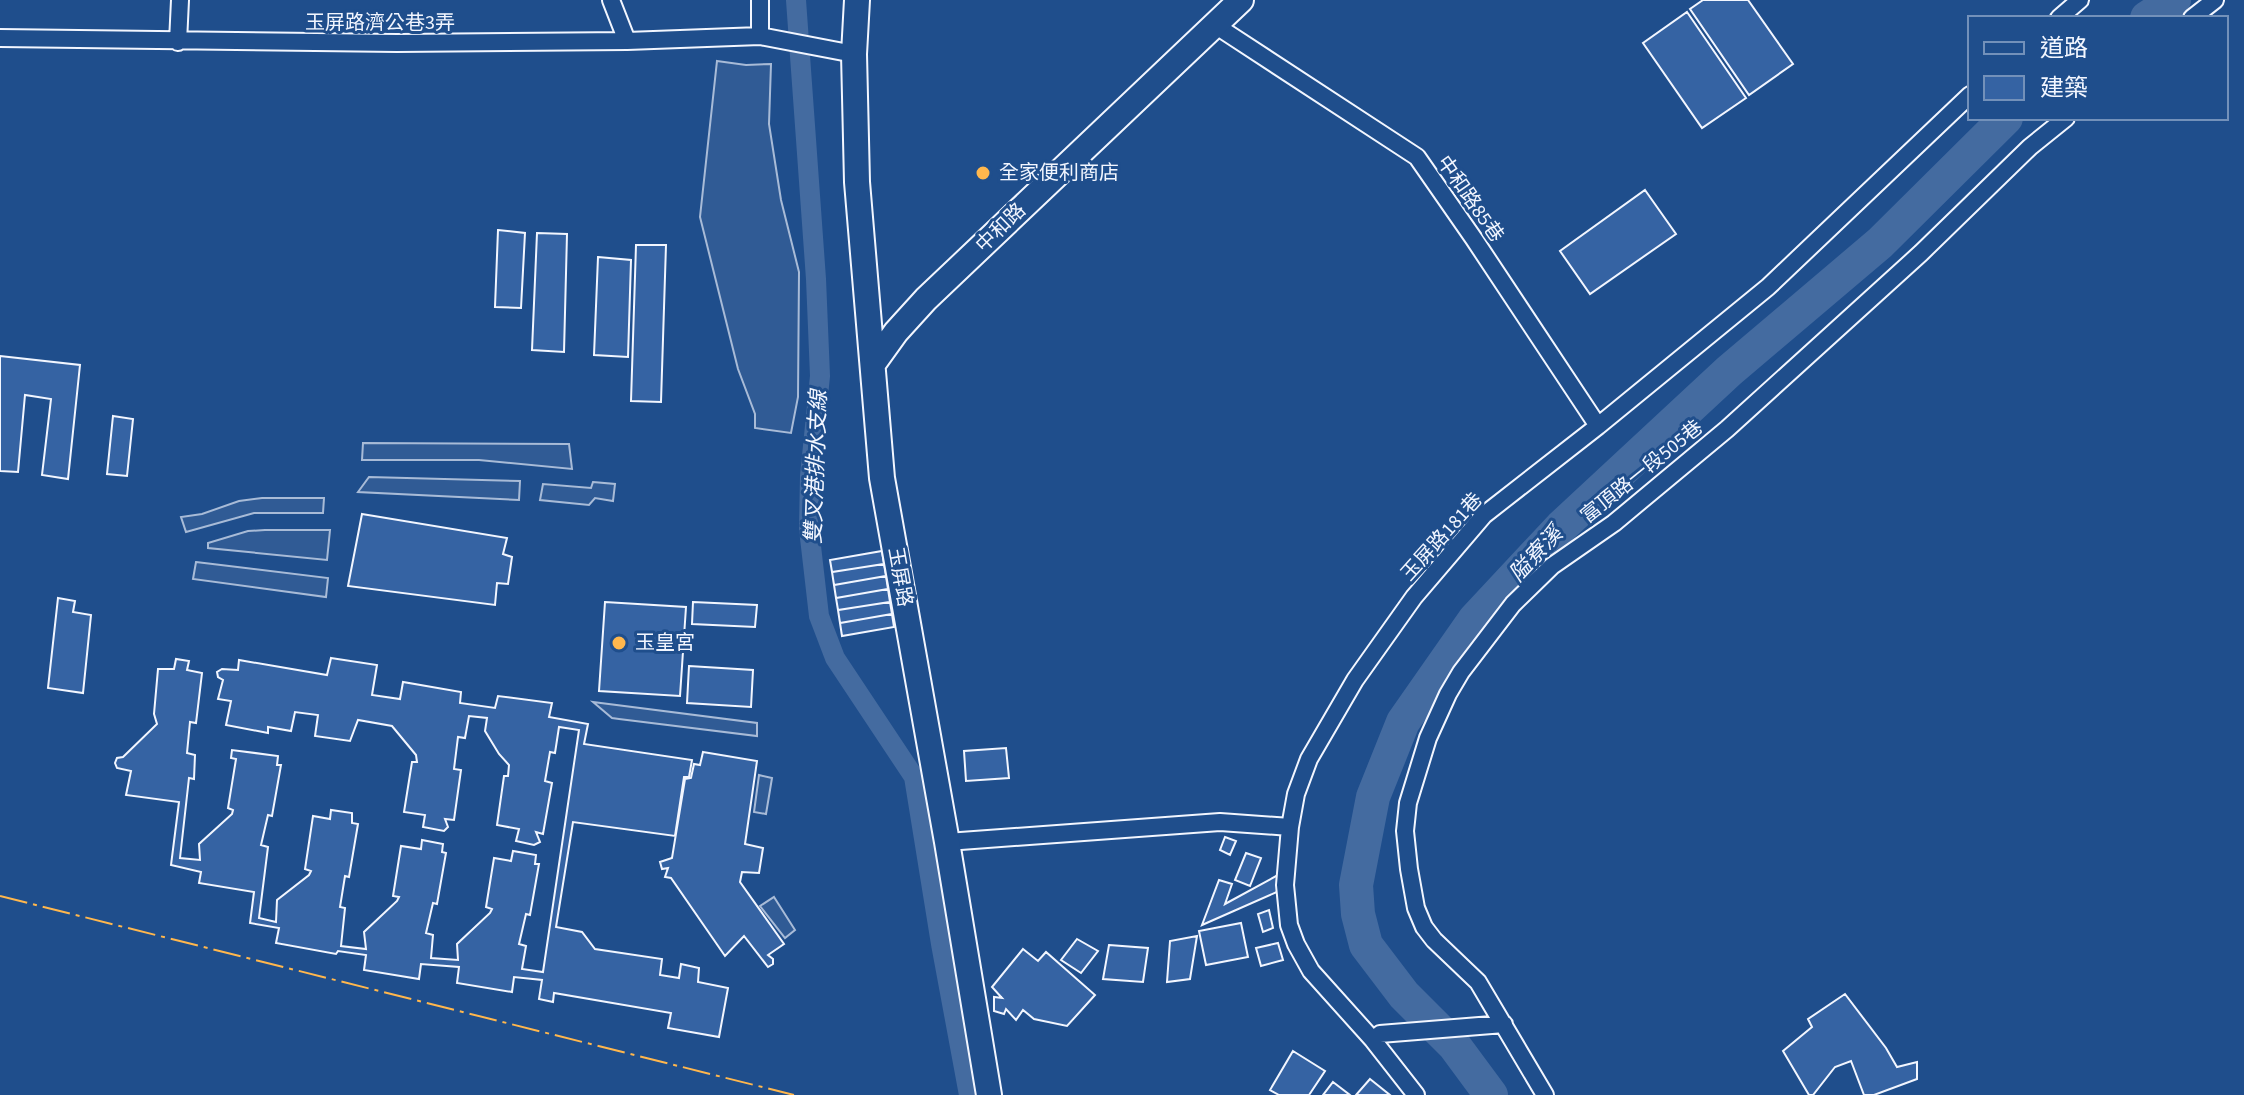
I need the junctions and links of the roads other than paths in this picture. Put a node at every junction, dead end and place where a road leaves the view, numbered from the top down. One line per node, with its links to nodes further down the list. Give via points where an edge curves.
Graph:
1 (180, 0): 14 (street)
2 (611, 0): 13 (street)
3 (760, 0): 11 (street)
4 (857, 0): 15 (street, 玉屏路)
5 (1241, 0): 10 (street, 中和路)
6 (2080, 0): 8 (street)
7 (2215, 0): 9 (street)
8 (2061, 16)
9 (2195, 16)
10 (1215, 25): 18 (street, 中和路, via 926,299); 19 (street, 中和路85巷, via 1417,157)
11 (760, 36): 13 (street, 玉屏路濟公巷3弄); 15 (street)
12 (0, 38): 14 (street, 玉屏路濟公巷3弄)
13 (627, 41): 14 (street, 玉屏路濟公巷3弄)
14 (178, 42)
15 (854, 54): 18 (street, 玉屏路, via 857,182)
16 (1968, 97): 19 (street, 玉屏路181巷, via 1768,287)
17 (2064, 120): 22 (street, 富頂路一段505巷, via 1727,429 1614,523 1552,566 1513,604 1461,672 1428,738 1405,831 1416,908 1424,927 1478,982)
18 (873, 364): 21 (street, 玉屏路, via 882,478)
19 (1598, 426): 20 (street, 玉屏路181巷, via 1484,515 1414,597 1355,680 1309,759)
20 (1290, 827): 21 (street, via 1220,822); 23 (street, 玉屏路181巷, via 1285,885 1289,925 1311,971)
21 (947, 842): 24 (street, 玉屏路)
22 (1496, 1024): 23 (street); 26 (street, 富頂路一段505巷)
23 (1376, 1037): 25 (street, 玉屏路181巷)
24 (989, 1095)
25 (1416, 1095)
26 (1545, 1095)

